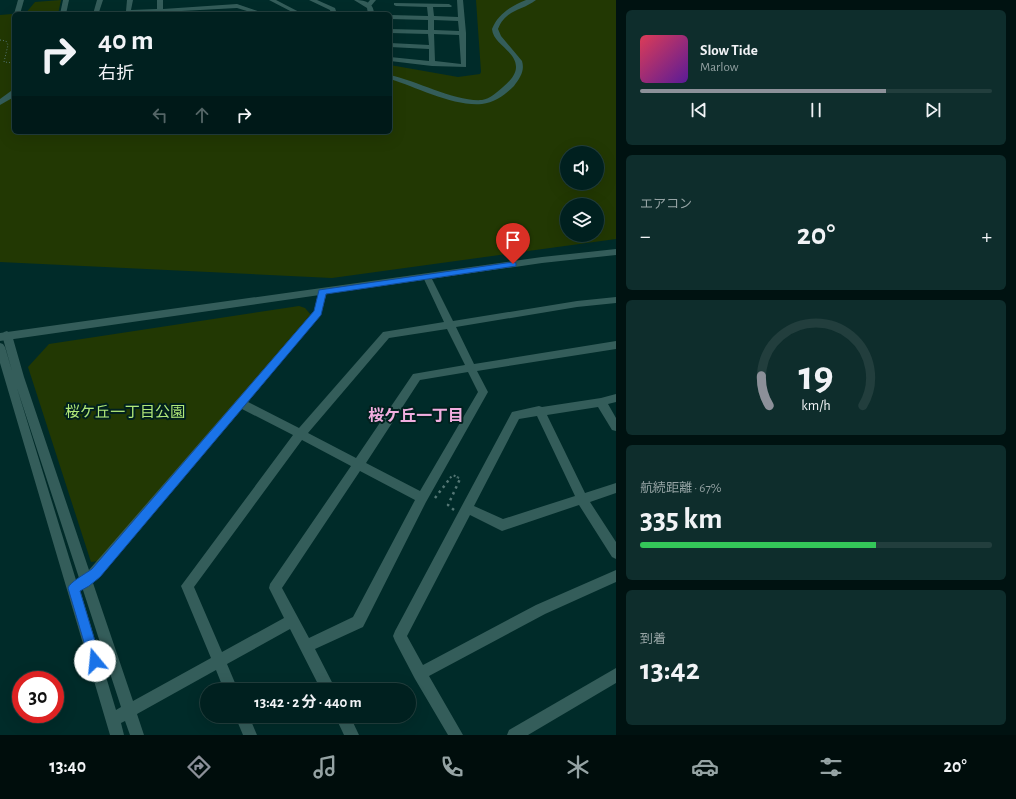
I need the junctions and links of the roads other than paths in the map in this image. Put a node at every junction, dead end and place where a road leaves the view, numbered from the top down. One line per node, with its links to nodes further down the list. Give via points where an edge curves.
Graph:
1 (21, 0): 22 (street)
2 (66, 0): 23 (street)
3 (100, 0): 24 (street)
4 (130, 0): 25 (street)
5 (160, 0): 26 (street)
6 (189, 0): 21 (street)
7 (219, 0): 20 (street)
8 (272, 0): 30 (street)
9 (312, 0): 16 (street)
10 (334, 0): 16 (street)
11 (357, 0): 14 (street)
12 (460, 0): 34 (street)
13 (533, 0): 42 (street, via 508,11 495,28 495,32 516,55 520,67 515,79 501,94 483,102 469,102)
14 (371, 3)
15 (434, 3): 17 (street); 19 (street); 33 (street)
16 (321, 4): 31 (street, via 333,9)
17 (396, 4)
18 (246, 6): 20 (street); 28 (street); 29 (street)
19 (449, 6)
20 (220, 8): 21 (street)
21 (189, 9): 27 (street)
22 (18, 12)
23 (63, 12)
24 (98, 12)
25 (128, 12)
26 (160, 12)
27 (167, 12)
28 (241, 12)
29 (259, 12)
30 (296, 12)
31 (334, 12)
32 (392, 17): 33 (street)
33 (431, 18): 34 (street); 36 (street)
34 (462, 19): 37 (street)
35 (392, 31): 36 (street)
36 (432, 32): 37 (street); 39 (street)
37 (463, 32): 41 (street, via 464,66)
38 (392, 45): 39 (street)
39 (432, 47): 41 (street)
40 (392, 59): 41 (street)
41 (432, 64)
42 (392, 78)
43 (12, 94): 44 (street)
44 (0, 103)
45 (616, 252): 46 (street)
46 (427, 277): 47 (street); 49 (street)
47 (322, 292): 50 (street); 58 (street, via 318,312)
48 (616, 300): 49 (street)
49 (449, 324): 54 (street); 61 (street, via 386,335)
50 (4, 336): 69 (street, via 19,377)
51 (616, 345): 54 (street)
52 (0, 347): 55 (street)
53 (0, 367): 55 (street)
54 (471, 368): 62 (street, via 416,377); 65 (street, via 483,392)
55 (10, 382): 69 (street)
56 (616, 398): 57 (street)
57 (601, 402): 59 (street); 60 (street)
58 (240, 403): 61 (street); 69 (street, via 96,573)
59 (539, 410): 64 (street); 66 (street, via 516,414)
60 (616, 427)
61 (300, 434): 62 (street); 72 (street, via 187,586)
62 (357, 465): 65 (street); 70 (street, via 275,588)
63 (616, 488): 64 (street)
64 (582, 499): 66 (street, via 502,525); 67 (street)
65 (420, 502): 71 (street, via 358,622)
66 (465, 513): 73 (street, via 400,636)
67 (616, 553)
68 (616, 576): 73 (street, via 539,608)
69 (79, 585): 77 (street); 78 (street)
70 (291, 621): 71 (street); 72 (street)
71 (307, 646): 76 (street)
72 (218, 660): 75 (street); 77 (street)
73 (420, 674): 85 (street)
74 (616, 675): 86 (street)
75 (228, 683)
76 (326, 683)
77 (129, 711): 78 (street); 82 (street)
78 (112, 720): 81 (street)
79 (245, 723): 83 (street)
80 (346, 723): 84 (street)
81 (117, 735)
82 (137, 735)
83 (250, 735)
84 (352, 735)
85 (456, 735)
86 (514, 735)

